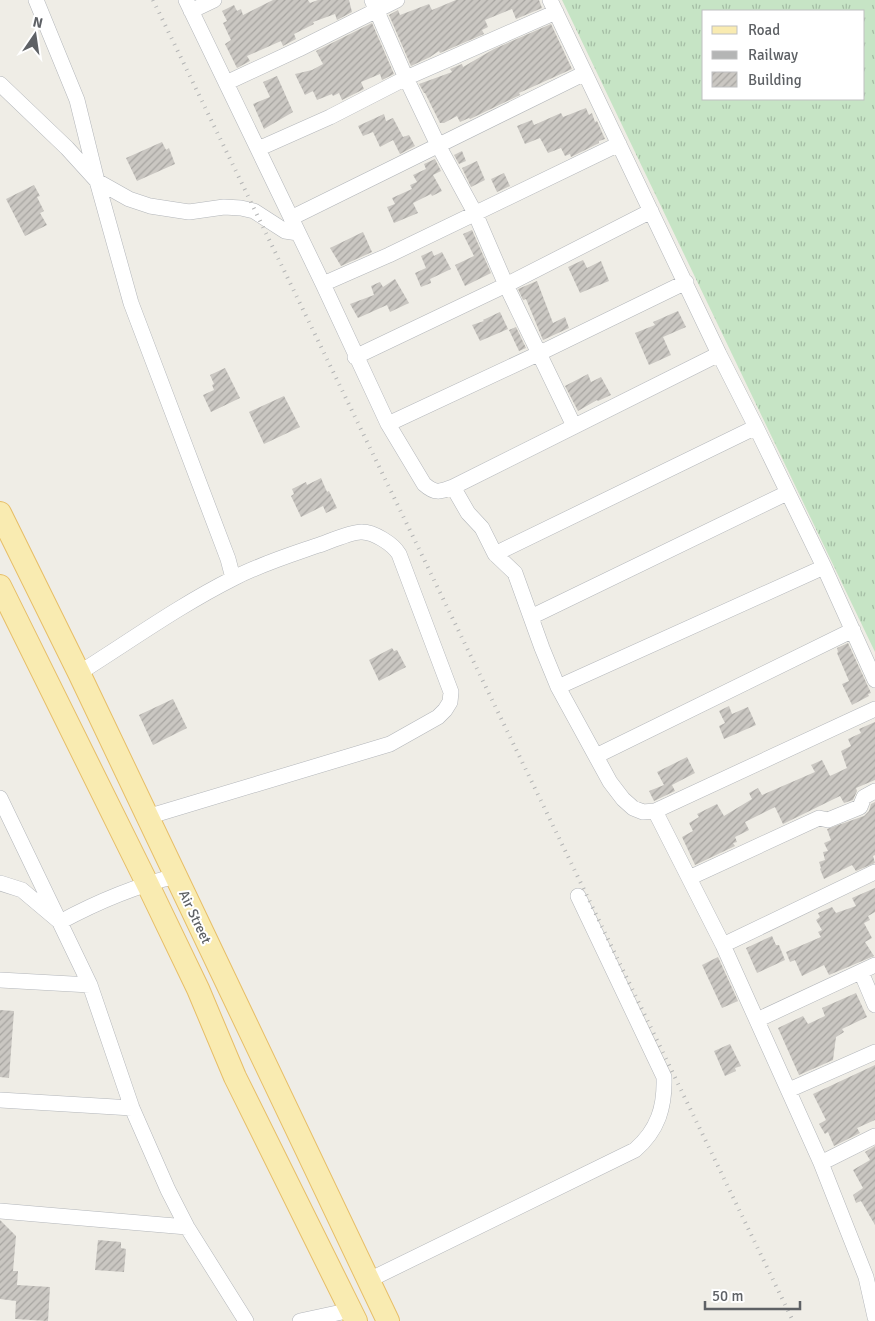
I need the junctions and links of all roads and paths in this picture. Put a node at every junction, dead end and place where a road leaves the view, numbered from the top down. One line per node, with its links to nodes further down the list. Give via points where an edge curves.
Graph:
1 (36, 0): 14 (street, via 77,100)
2 (214, 0): 5 (street)
3 (397, 0): 4 (street)
4 (374, 5): 8 (street); 9 (street, via 299,49)
5 (188, 6): 9 (street)
6 (553, 6): 7 (street); 8 (street)
7 (585, 73): 11 (street); 12 (street)
8 (406, 78): 12 (street); 13 (street)
9 (226, 83): 13 (street)
10 (0, 84): 14 (street)
11 (619, 144): 15 (street); 16 (street)
12 (438, 145): 16 (street); 17 (street)
13 (258, 149): 17 (street)
14 (97, 181): 18 (street, via 129,199 150,206 189,212 241,208 254,211 285,231); 33 (street, via 131,302)
15 (651, 211): 19 (street); 21 (street)
16 (475, 213): 20 (street); 21 (street)
17 (291, 218): 18 (street)
18 (298, 233): 20 (street)
19 (686, 282): 22 (street); 23 (street)
20 (323, 284): 24 (street)
21 (506, 285): 22 (street); 24 (street)
22 (540, 353): 25 (street); 26 (street)
23 (719, 354): 26 (street); 27 (street)
24 (356, 357): 25 (street)
25 (388, 424): 28 (street, via 424,484 441,492)
26 (574, 426): 28 (street)
27 (756, 427): 29 (street); 31 (street)
28 (453, 487): 31 (street, via 468,513 482,528)
29 (788, 494): 32 (street); 36 (street)
30 (0, 513): 38 (main road, Air Street)
31 (495, 554): 36 (street, via 515,573)
32 (824, 567): 37 (street); 40 (street)
33 (233, 578): 38 (street); 46 (street, via 267,562 361,532 378,536 395,547 399,554 450,692 450,702 438,717 390,744)
34 (0, 586): 35 (main road, Air Street)
35 (7, 614): 51 (main road, Air Street)
36 (531, 617): 40 (street)
37 (853, 630): 39 (street); 42 (street)
38 (79, 673): 46 (main road, Air Street)
39 (875, 680)
40 (558, 687): 42 (street)
41 (875, 709): 45 (street)
42 (596, 756): 45 (street, via 623,800 643,812)
43 (875, 791): 49 (street, via 864,797 860,806 828,820 819,818)
44 (0, 798): 53 (street)
45 (655, 811): 49 (street)
46 (148, 817): 48 (main road, Air Street)
47 (875, 872): 54 (street)
48 (176, 876): 51 (street); 70 (main road, Air Street)
49 (689, 878): 54 (street)
50 (0, 883): 53 (street, via 22,890)
51 (147, 883): 53 (street); 71 (main road, Air Street, via 198,989 235,1077)
52 (578, 896): 70 (street, via 664,1077 664,1103 652,1131 635,1150)
53 (60, 922): 58 (street)
54 (722, 945): 60 (street)
55 (875, 965): 56 (street)
56 (861, 972): 59 (street); 60 (street)
57 (0, 980): 58 (street)
58 (90, 985): 64 (street)
59 (875, 1004)
60 (758, 1020): 62 (street)
61 (875, 1052): 62 (street)
62 (789, 1090): 66 (street)
63 (0, 1100): 64 (street)
64 (132, 1108): 68 (street)
65 (875, 1136): 66 (street)
66 (821, 1163): 69 (street)
67 (0, 1211): 68 (street)
68 (187, 1227): 73 (street)
69 (871, 1274): 72 (street)
70 (369, 1280): 75 (main road, Air Street)
71 (353, 1316): 74 (street)
72 (875, 1317)
73 (246, 1321)
74 (300, 1321)
75 (388, 1321)

